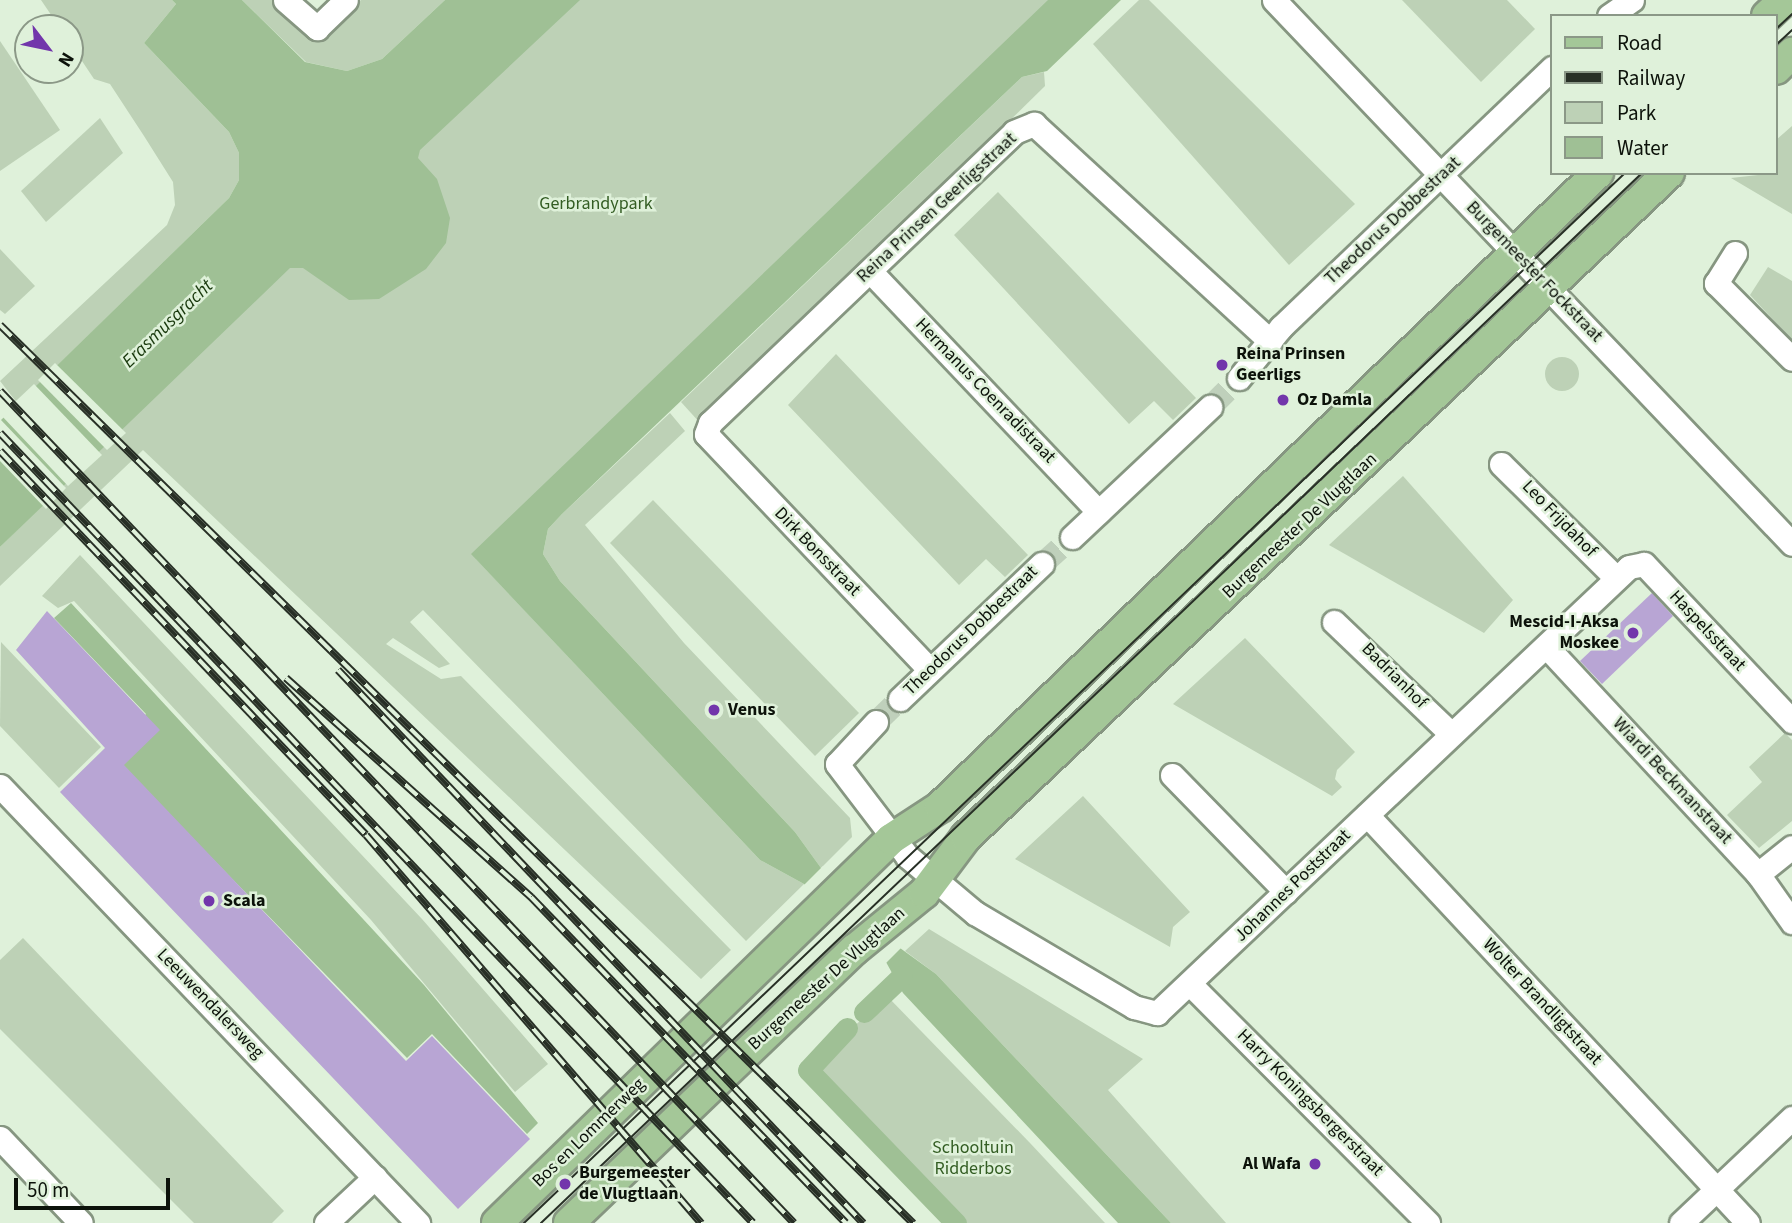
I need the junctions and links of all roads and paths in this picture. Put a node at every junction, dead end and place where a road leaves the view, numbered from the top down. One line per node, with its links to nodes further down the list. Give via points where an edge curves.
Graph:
1 (285, 0): 2 (street, via 317,28)
2 (346, 0)
3 (1274, 0): 11 (street, Burgemeester Fockstraat)
4 (1784, 0): 5 (main road)
5 (1769, 14)
6 (1792, 53): 7 (main road)
7 (1778, 67)
8 (1550, 70): 11 (street, Theodorus Dobbestraat)
9 (1596, 175): 12 (main road)
10 (1667, 175): 15 (main road, Burgemeester De Vlugtlaan)
11 (1440, 176): 12 (street, Burgemeester Fockstraat); 16 (street, Theodorus Dobbestraat)
12 (1514, 251): 15 (street, Burgemeester Fockstraat); 37 (main road, via 940,807)
13 (1735, 253): 17 (street, via 1716,283)
14 (870, 271): 16 (street, Reina Prinsen Geerligsstraat, via 1014,132 1034,124); 20 (street, Reina Prinsen Geerligsstraat, via 710,423); 22 (street, Hermanus Coenradistraat)
15 (1551, 289): 24 (street, Burgemeester Fockstraat); 40 (main road, Burgemeester De Vlugtlaan, via 965,837)
16 (1270, 341): 18 (street, Theodorus Dobbestraat)
17 (1792, 359)
18 (1239, 378)
19 (1210, 407): 22 (street)
20 (706, 435): 29 (street, Dirk Bonsstraat)
21 (1501, 464): 26 (street, Leo Frijdahof)
22 (1099, 512): 23 (street)
23 (1072, 537)
24 (1792, 544)
25 (1042, 564): 29 (street, Theodorus Dobbestraat)
26 (1615, 576): 28 (street, Johannes Poststraat); 31 (street, Haspelsstraat, via 1644,564)
27 (1334, 622): 33 (street, Badrianhof)
28 (1546, 646): 33 (street, Johannes Poststraat); 39 (street, Wiardi Beckmanstraat)
29 (929, 669): 30 (street, Theodorus Dobbestraat)
30 (900, 699)
31 (1792, 721)
32 (876, 722): 37 (street, via 837,764)
33 (1451, 734): 36 (street, Johannes Poststraat)
34 (1172, 775): 41 (street)
35 (0, 786): 46 (street, Leeuwendalersweg)
36 (1367, 815): 41 (street, Johannes Poststraat); 47 (street, Wolter Brandligtstraat)
37 (891, 839): 40 (street); 51 (main road, Bos en Lommerweg, via 853,883)
38 (1792, 847): 39 (street)
39 (1758, 874): 42 (street, Wiardi Beckmanstraat)
40 (936, 881): 43 (street, Johannes Poststraat, via 975,913 1134,1007 1157,1013); 52 (main road, Burgemeester De Vlugtlaan, via 888,919)
41 (1286, 891): 43 (street, Johannes Poststraat)
42 (1792, 922)
43 (1191, 985): 53 (street, Harry Koningsbergerstraat)
44 (1792, 1118): 47 (street)
45 (0, 1138): 48 (street)
46 (375, 1177): 49 (street); 50 (street, Leeuwendalersweg)
47 (1716, 1189): 54 (street); 55 (street, Wolter Brandligtstraat)
48 (81, 1223)
49 (326, 1223)
50 (418, 1223)
51 (497, 1223)
52 (569, 1223)
53 (1428, 1223)
54 (1681, 1223)
55 (1748, 1223)

